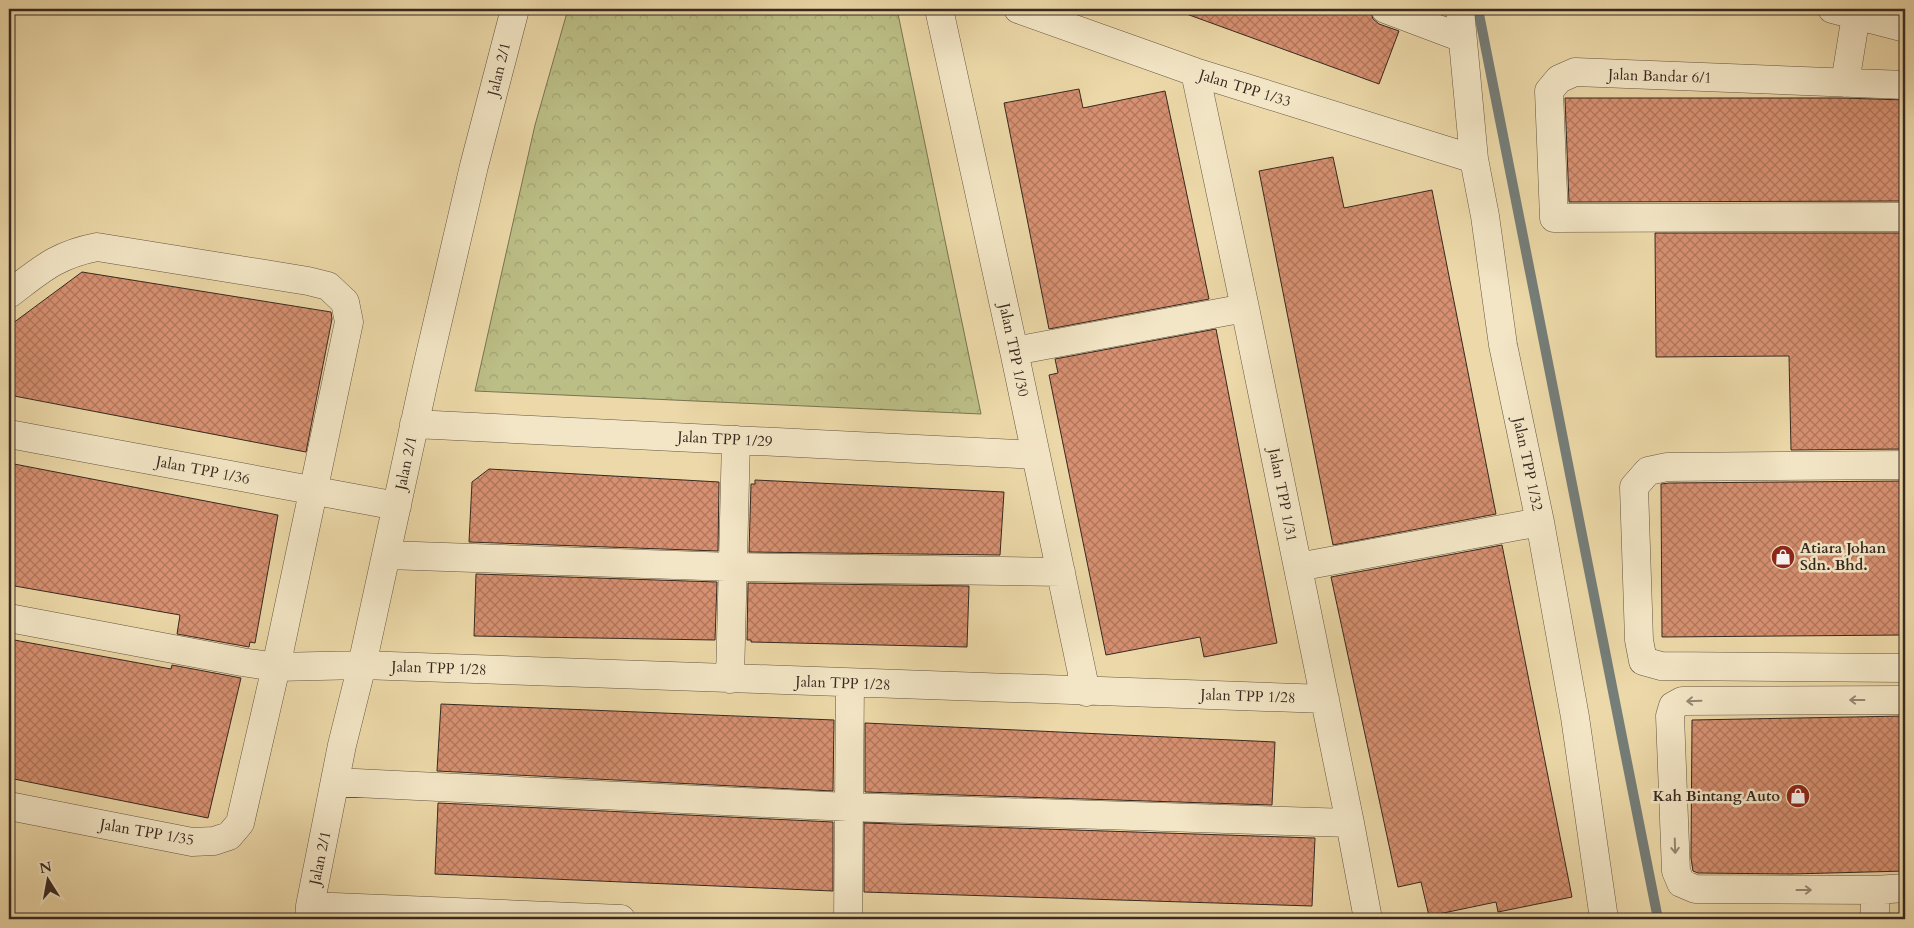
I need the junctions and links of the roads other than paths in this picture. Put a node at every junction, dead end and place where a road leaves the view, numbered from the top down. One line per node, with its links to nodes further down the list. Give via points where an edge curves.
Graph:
1 (515, 9): 17 (street, Jalan 2/1, via 474,166)
2 (939, 9): 16 (street, Jalan TPP 1/30)
3 (1018, 9): 9 (street, Jalan TPP 1/33)
4 (1385, 9): 8 (street)
5 (1460, 9): 8 (street, Jalan TPP 1/32)
6 (1844, 12): 7 (street); 10 (street)
7 (1905, 28)
8 (1462, 38): 12 (street, Jalan TPP 1/32)
9 (1195, 72): 12 (street, Jalan TPP 1/33); 15 (street, Jalan TPP 1/31)
10 (1845, 83): 11 (street, Jalan Bandar 6/1); 13 (street, Jalan Bandar 6/1, via 1575,72 1559,79 1550,91 1554,218)
11 (1905, 85)
12 (1474, 159): 24 (street, Jalan TPP 1/32, via 1503,345)
13 (1905, 217)
14 (9, 294): 22 (street, Jalan TPP 1/35, via 51,262 76,251 97,247 328,286 345,302 349,322)
15 (1245, 308): 16 (street); 26 (street, Jalan TPP 1/31)
16 (1014, 351): 20 (street, Jalan TPP 1/30)
17 (414, 424): 19 (street, Jalan TPP 1/29); 23 (street, Jalan 2/1)
18 (9, 434): 22 (street, Jalan TPP 1/36)
19 (736, 440): 20 (street, Jalan TPP 1/29); 27 (street)
20 (1036, 455): 28 (street, Jalan TPP 1/30)
21 (1905, 465): 32 (street, via 1667,467 1648,471 1634,487 1639,640 1643,661 1661,666)
22 (314, 491): 23 (street, Jalan TPP 1/36); 31 (street, Jalan TPP 1/35)
23 (397, 506): 25 (street, Jalan 2/1)
24 (1540, 522): 26 (street); 48 (street, Jalan TPP 1/32, via 1575,718)
25 (387, 554): 27 (street); 30 (street, Jalan 2/1)
26 (1298, 567): 36 (street, Jalan TPP 1/31)
27 (733, 568): 28 (street); 33 (street)
28 (1061, 572): 35 (street, Jalan TPP 1/30)
29 (9, 618): 31 (street, Jalan TPP 1/28)
30 (362, 665): 31 (street, Jalan TPP 1/28); 33 (street, Jalan TPP 1/28); 38 (street, Jalan 2/1)
31 (276, 667): 39 (street, Jalan TPP 1/35, via 240,822 229,836 214,841 192,842)
32 (1905, 668)
33 (730, 679): 34 (street, Jalan TPP 1/28)
34 (850, 683): 35 (street, Jalan TPP 1/28); 40 (street)
35 (1086, 692): 36 (street, Jalan TPP 1/28)
36 (1324, 699): 41 (street, Jalan TPP 1/31)
37 (1905, 700): 43 (street, one-way to 43, via 1682,701 1673,706 1670,716 1676,871 1681,883 1695,889)
38 (335, 782): 40 (street); 44 (street, Jalan 2/1)
39 (9, 806)
40 (848, 807): 41 (street); 46 (street)
41 (1350, 823): 47 (street, Jalan TPP 1/31)
42 (1905, 888): 43 (street)
43 (1876, 890): 49 (street)
44 (309, 913): 45 (street)
45 (621, 919)
46 (848, 919)
47 (1368, 919)
48 (1604, 919)
49 (1875, 919)

